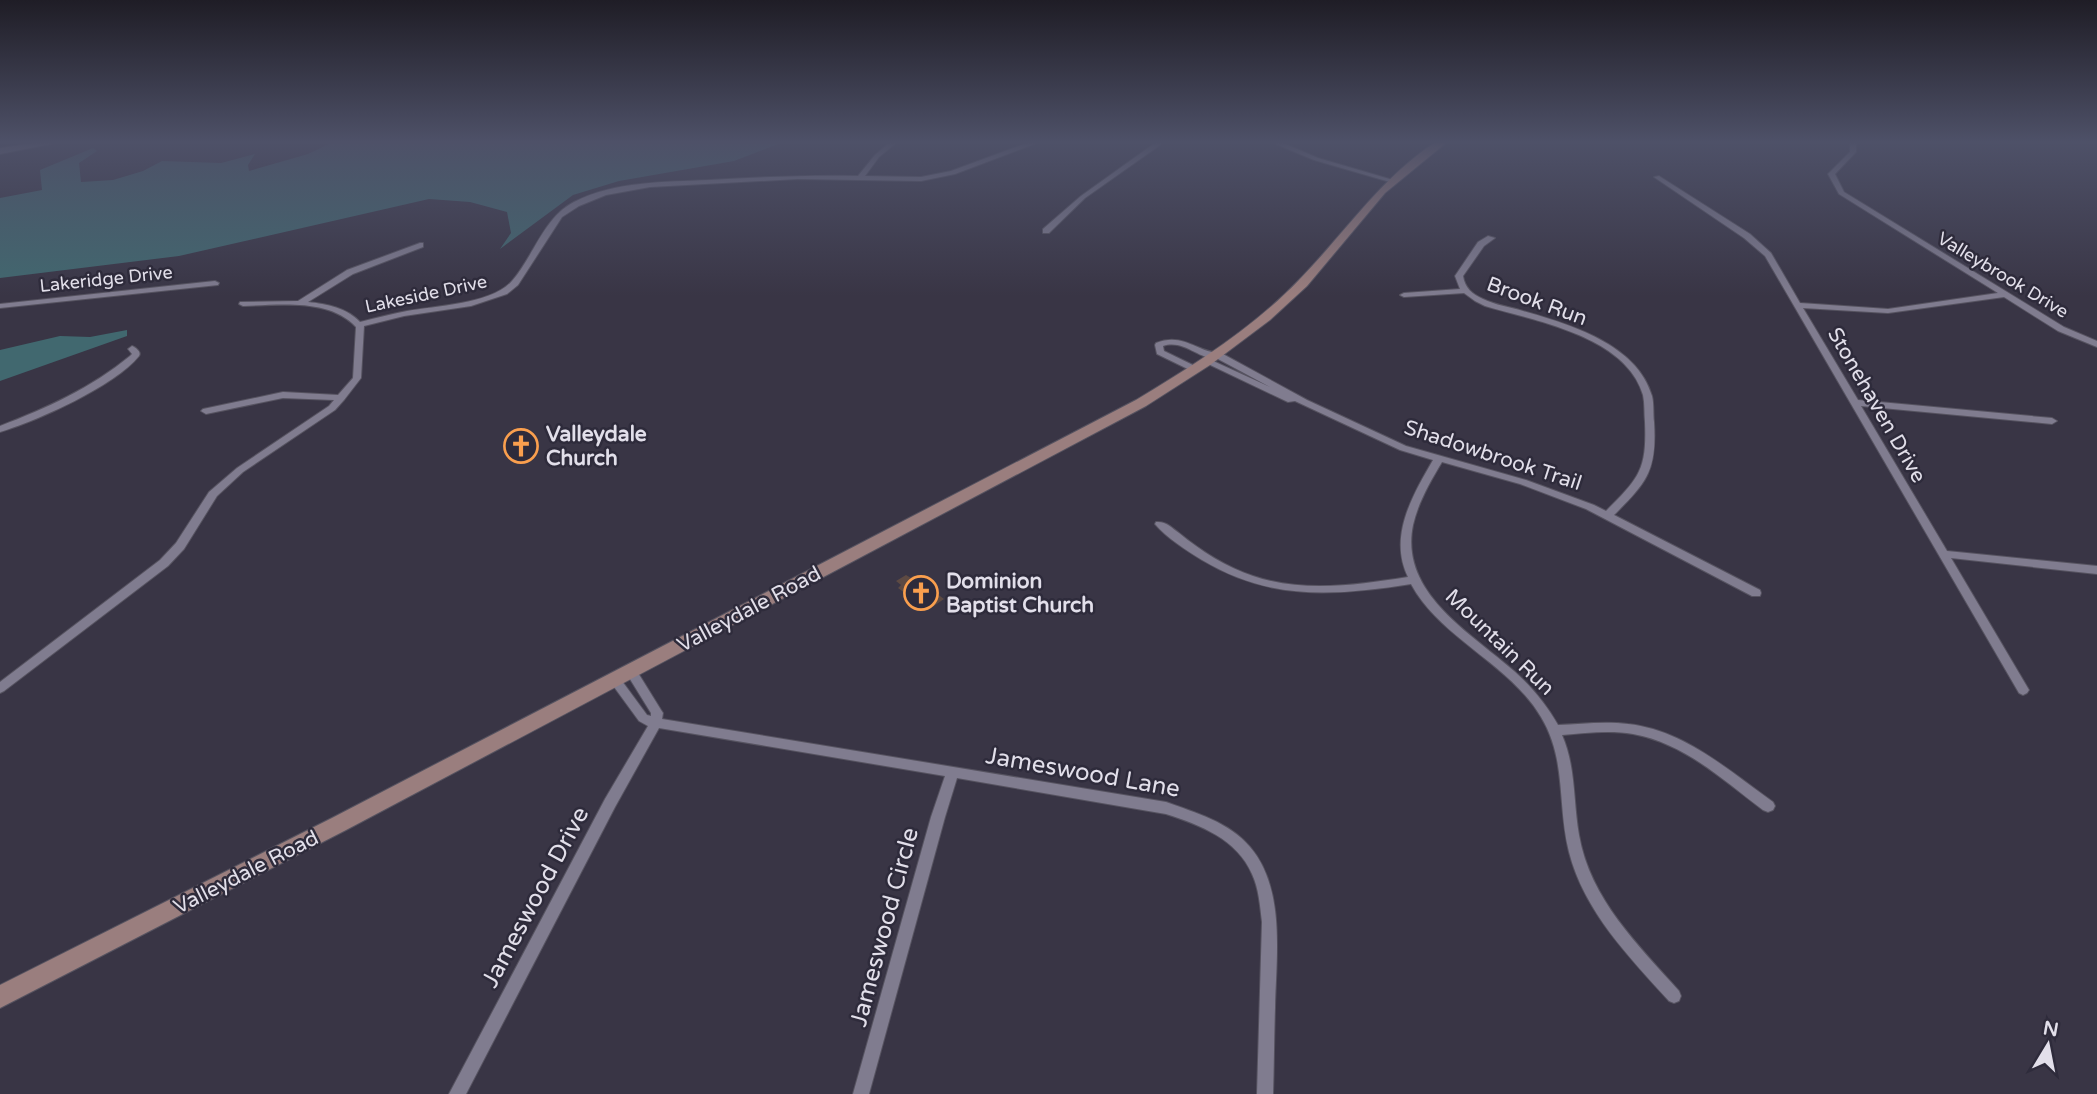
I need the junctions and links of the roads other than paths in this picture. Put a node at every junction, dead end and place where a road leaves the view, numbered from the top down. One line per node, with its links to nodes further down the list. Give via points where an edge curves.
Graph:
1 (599, 194): 17 (street, Lakeside Drive, via 559,216 515,283 504,292 471,304)
2 (1087, 194): 6 (street)
3 (1378, 194): 20 (main road, Valleydale Road, via 1303,283)
4 (1682, 194): 15 (street, Stonehaven Drive, via 1760,246)
5 (1843, 194): 12 (street, Valleybrook Drive)
6 (1046, 231)
7 (1490, 238): 10 (street, Brook Run, via 1459,276)
8 (420, 245): 14 (street, via 350,272)
9 (215, 283): 16 (street, Lakeridge Drive)
10 (1465, 291): 11 (street, Brook Run); 27 (street, Brook Run, via 1591,339 1637,376 1648,399 1649,460 1639,486)
11 (1404, 295)
12 (2004, 295): 15 (street, via 1896,310); 18 (street, Valleybrook Drive, via 2061,329)
13 (243, 304): 14 (street)
14 (299, 304): 17 (street, via 339,310)
15 (1798, 304): 22 (street, Stonehaven Drive)
16 (0, 306)
17 (359, 325): 21 (street, via 357,378)
18 (2097, 344)
19 (132, 349): 25 (street, via 133,358 97,384)
20 (1209, 361): 20 (street, via 1178,342 1159,345 1160,352); 26 (street, Shadowbrook Trail, via 1289,400 1304,402); 33 (main road, Valleydale Road, via 1141,403)
21 (341, 398): 23 (street, via 283,395); 34 (street, via 323,416 228,480 213,494 180,546 142,582)
22 (1857, 403): 24 (street); 29 (street, Stonehaven Drive)
23 (206, 411)
24 (2052, 421)
25 (0, 429)
26 (1438, 460): 27 (street, Shadowbrook Trail, via 1523,482); 31 (street, Mountain Run, via 1406,528 1405,546)
27 (1608, 515): 32 (street, Shadowbrook Trail)
28 (1160, 524): 31 (street, via 1214,564 1266,585 1314,592)
29 (1944, 554): 30 (street); 35 (street, Stonehaven Drive)
30 (2097, 570)
31 (1414, 580): 37 (street, Mountain Run, via 1440,611 1523,686)
32 (1756, 593)
33 (623, 675): 36 (street, via 657,713); 36 (street, via 643,718); 41 (main road, Valleydale Road)
34 (0, 688)
35 (2023, 690)
36 (656, 723): 38 (street, Jameswood Lane); 42 (street, Jameswood Drive)
37 (1554, 730): 39 (street, via 1623,729 1672,741 1704,758); 40 (street, Mountain Run, via 1565,761 1579,865 1610,920)
38 (953, 772): 43 (street, Jameswood Circle); 44 (street, Jameswood Lane, via 1182,812 1222,831 1248,853 1268,900)
39 (1768, 806)
40 (1674, 996)
41 (0, 997)
42 (457, 1094)
43 (861, 1094)
44 (1265, 1094)

